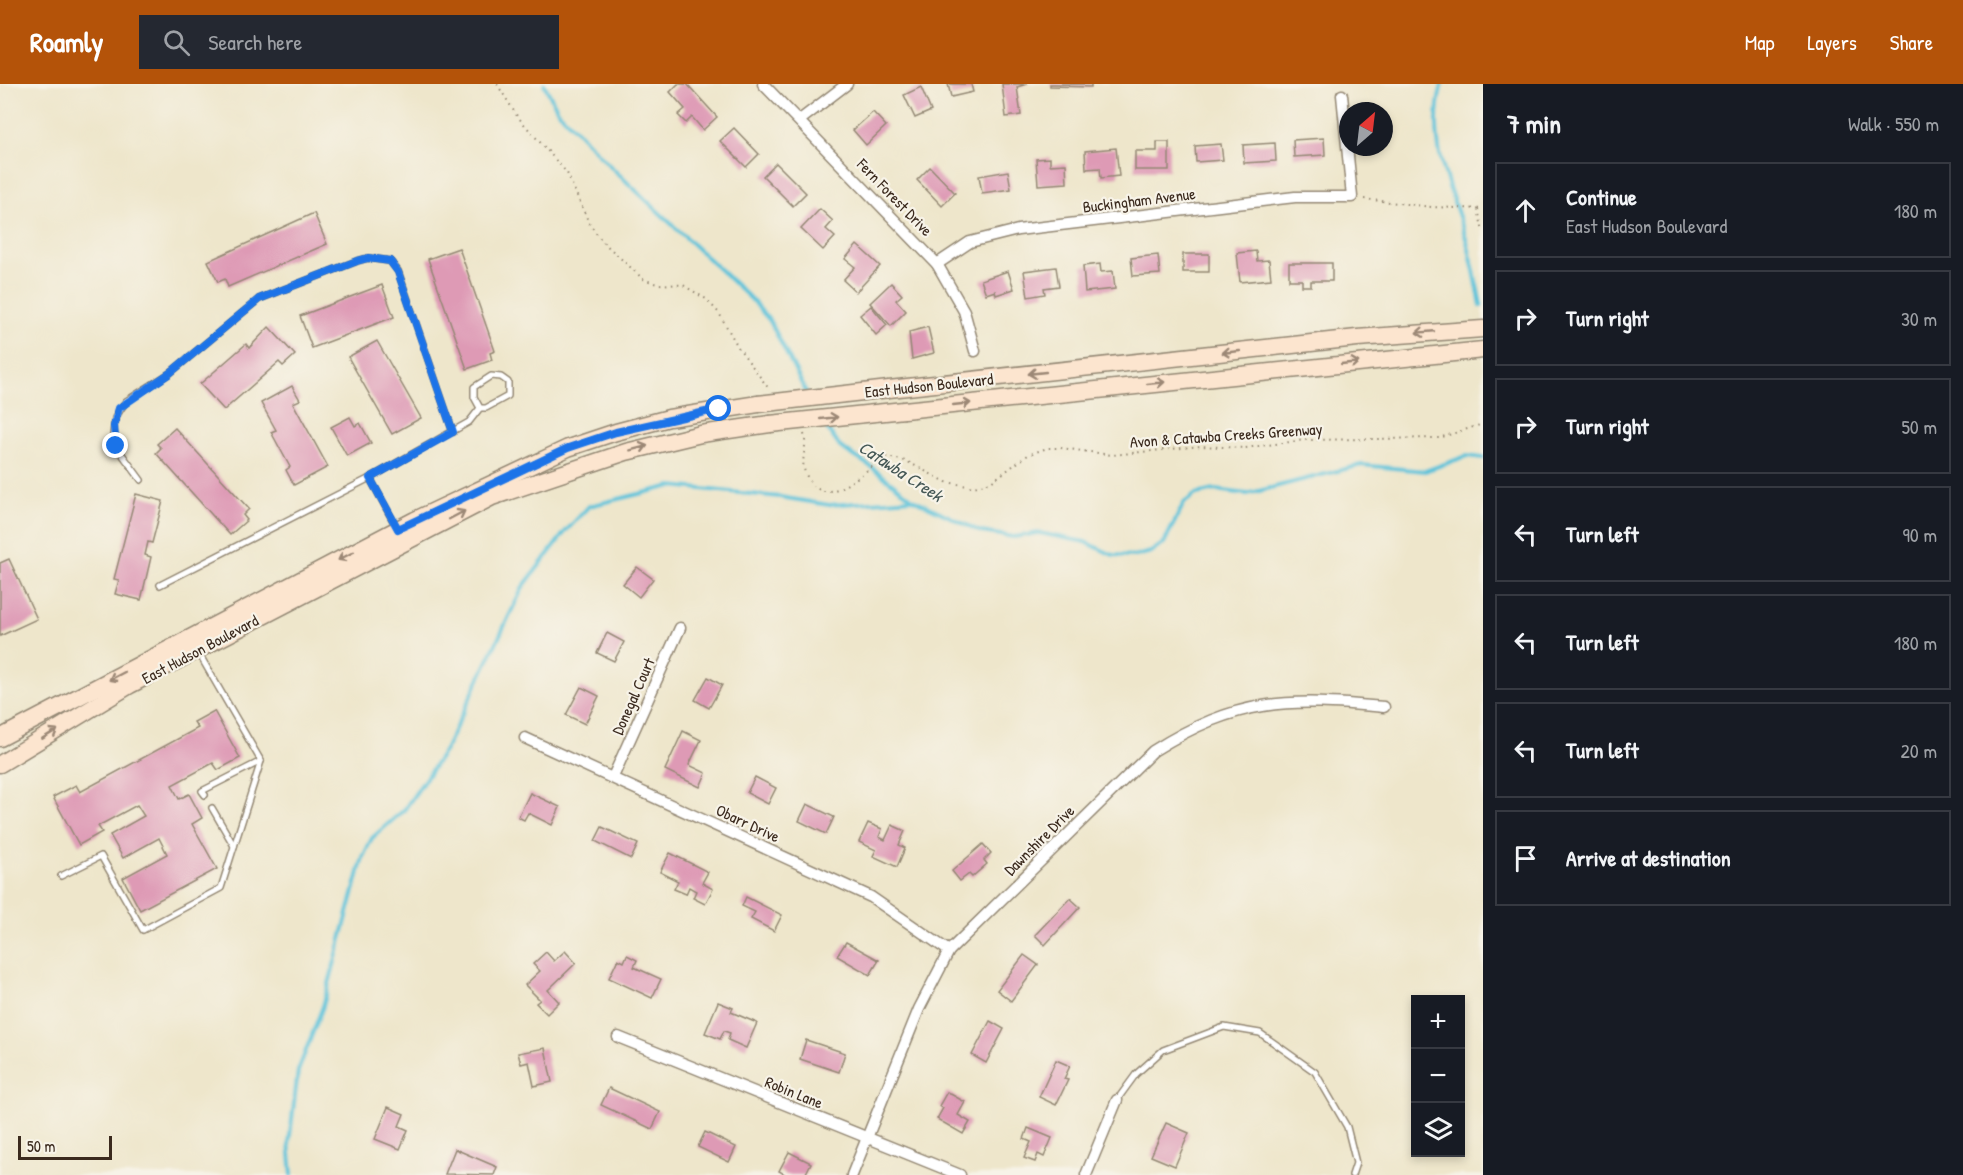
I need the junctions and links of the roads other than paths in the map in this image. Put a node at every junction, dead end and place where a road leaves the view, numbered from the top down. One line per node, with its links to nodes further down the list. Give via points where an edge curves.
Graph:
1 (763, 84): 4 (street, Fern Forest Drive)
2 (847, 84): 4 (street)
3 (1342, 95): 5 (street, Buckingham Avenue, via 1352,197 1295,197 1018,230 970,242)
4 (800, 120): 5 (street, Fern Forest Drive)
5 (937, 264): 7 (street, Fern Forest Drive, via 964,311)
6 (1483, 329): 13 (main road, East Hudson Boulevard, one-way to 13, bridge, via 1357,338 889,389 669,418 587,442)
7 (975, 351)
8 (1483, 351): 13 (main road, East Hudson Boulevard, one-way to 8, bridge, via 492,497 626,452 700,434)
9 (480, 408): 9 (lane, via 508,396 505,379 492,376 478,383 473,391); 10 (lane, via 474,418)
10 (453, 432): 11 (lane); 12 (lane, via 398,272 390,261 368,258 259,299 170,373 126,401 115,418 113,435 116,446)
11 (370, 478): 13 (lane); 14 (lane)
12 (141, 480)
13 (401, 536): 16 (main road, East Hudson Boulevard); 18 (main road, East Hudson Boulevard, one-way to 18)
14 (160, 585)
15 (680, 628): 22 (street, Donegal Court)
16 (197, 651): 20 (lane); 21 (main road, East Hudson Boulevard, one-way to 16, via 130,685)
17 (1384, 707): 27 (street, Dawnshire Drive, via 1333,702 1277,703 1231,711 1184,731 1133,769)
18 (0, 738)
19 (525, 738): 22 (street, Obarr Drive)
20 (261, 761): 23 (lane, via 202,791); 25 (lane)
21 (0, 764)
22 (613, 777): 27 (street, Obarr Drive, via 871,897)
23 (205, 795)
24 (212, 808): 25 (lane)
25 (234, 846): 26 (lane, via 221,888 143,930 100,856)
26 (61, 876)
27 (949, 951): 30 (street, Dawnshire Drive, via 919,1009)
28 (618, 1036): 30 (street, Robin Lane)
29 (1117, 1100): 33 (street); 34 (lane, via 1136,1074 1163,1050 1224,1027 1260,1033 1315,1072 1347,1127 1356,1163)
30 (867, 1138): 31 (street, Dawnshire Drive); 32 (street, Robin Lane)
31 (852, 1175)
32 (960, 1175)
33 (1086, 1175)
34 (1352, 1175)

